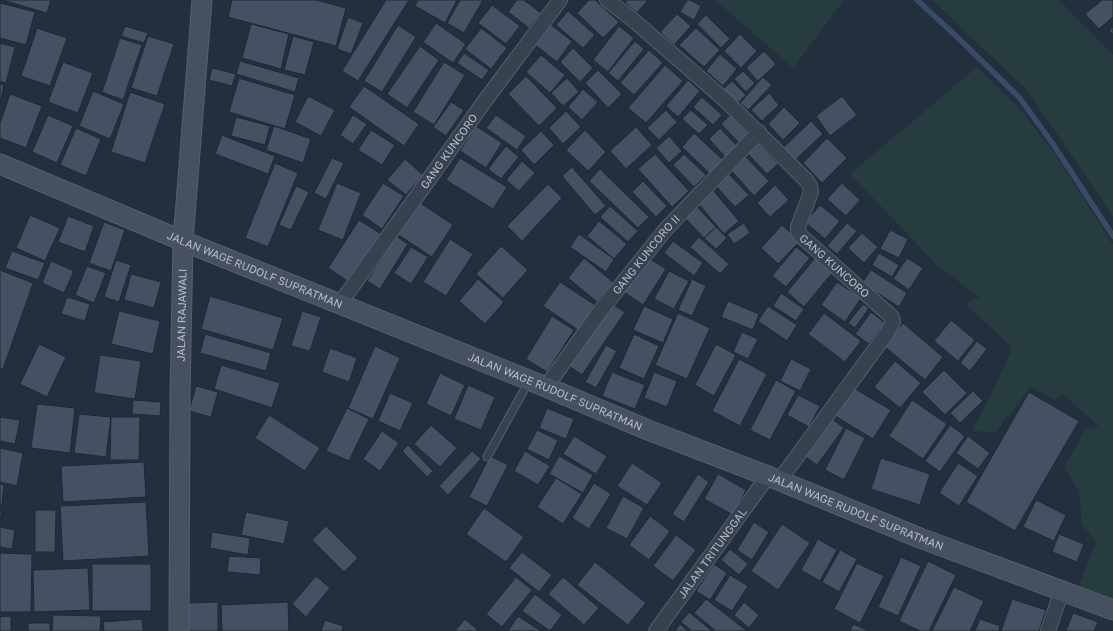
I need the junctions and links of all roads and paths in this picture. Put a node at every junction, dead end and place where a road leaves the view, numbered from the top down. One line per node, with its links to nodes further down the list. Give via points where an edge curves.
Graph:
1 (202, 0): 6 (main road, JALAN RAJAWALI)
2 (560, 0): 7 (street, GANG KUNCORO)
3 (607, 0): 4 (street, GANG KUNCORO, via 632,19)
4 (759, 132): 8 (street, GANG KUNCORO II, via 666,228 601,310); 10 (street, GANG KUNCORO, via 810,186 811,192 798,232 885,309 893,322)
5 (0, 164): 6 (main road, JALAN WAGE RUDOLF SUPRATMAN)
6 (183, 242): 7 (main road, JALAN WAGE RUDOLF SUPRATMAN); 13 (main road, JALAN RAJAWALI)
7 (339, 305): 8 (main road, JALAN WAGE RUDOLF SUPRATMAN)
8 (537, 384): 9 (lane); 10 (main road, JALAN WAGE RUDOLF SUPRATMAN)
9 (487, 456)
10 (774, 479): 11 (main road, JALAN WAGE RUDOLF SUPRATMAN, via 920,538); 14 (street, JALAN TRITUNGGAL)
11 (1062, 590): 12 (main road, JALAN WAGE RUDOLF SUPRATMAN); 15 (street)
12 (1113, 610)
13 (179, 631)
14 (656, 631)
15 (1048, 631)

